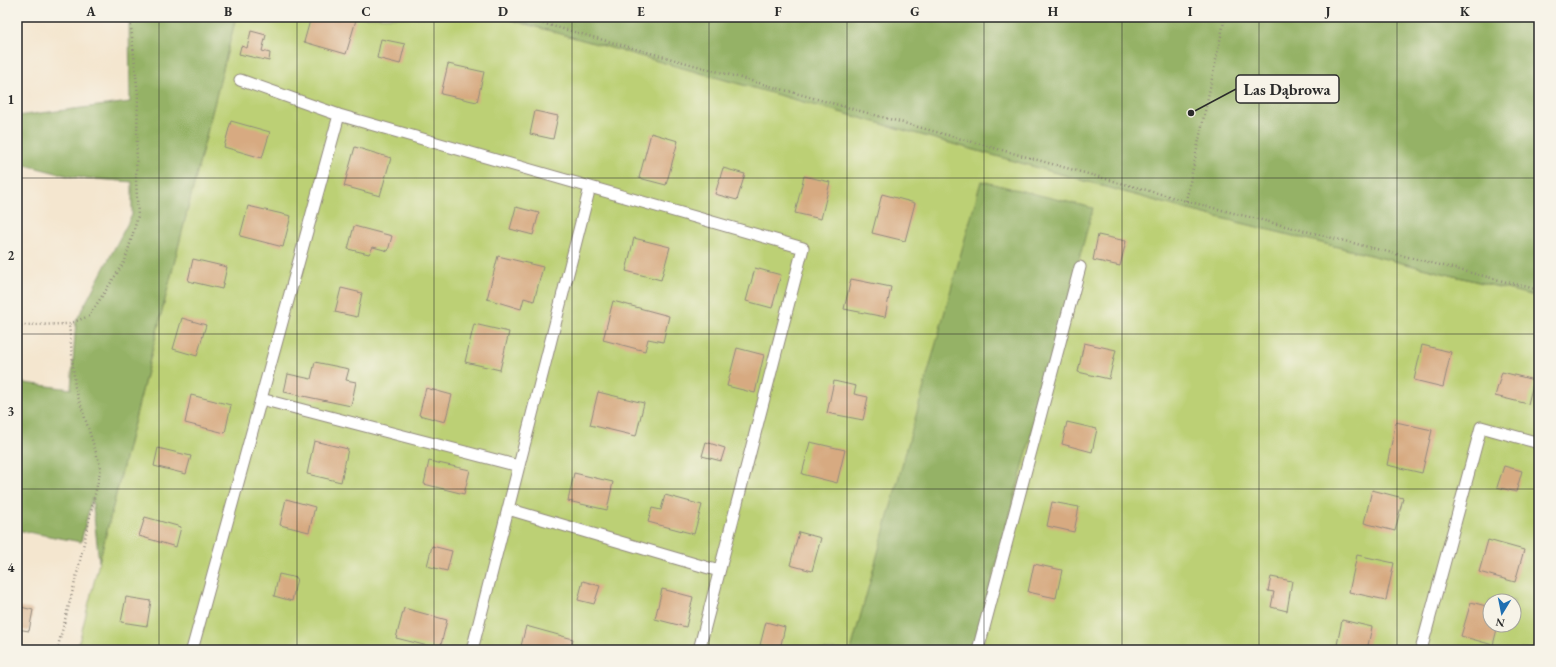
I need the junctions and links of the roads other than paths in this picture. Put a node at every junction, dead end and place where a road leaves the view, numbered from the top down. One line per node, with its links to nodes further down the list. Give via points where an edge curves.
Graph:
1 (240, 80): 2 (lane)
2 (339, 115): 3 (lane); 5 (lane)
3 (590, 187): 7 (lane); 9 (lane, via 803,248)
4 (1080, 267): 13 (lane)
5 (261, 398): 7 (lane); 10 (lane)
6 (1539, 443): 14 (lane, via 1482,427)
7 (519, 466): 8 (lane)
8 (508, 509): 9 (lane); 11 (lane)
9 (719, 571): 12 (lane)
10 (192, 650)
11 (472, 650)
12 (699, 650)
13 (978, 650)
14 (1421, 650)

